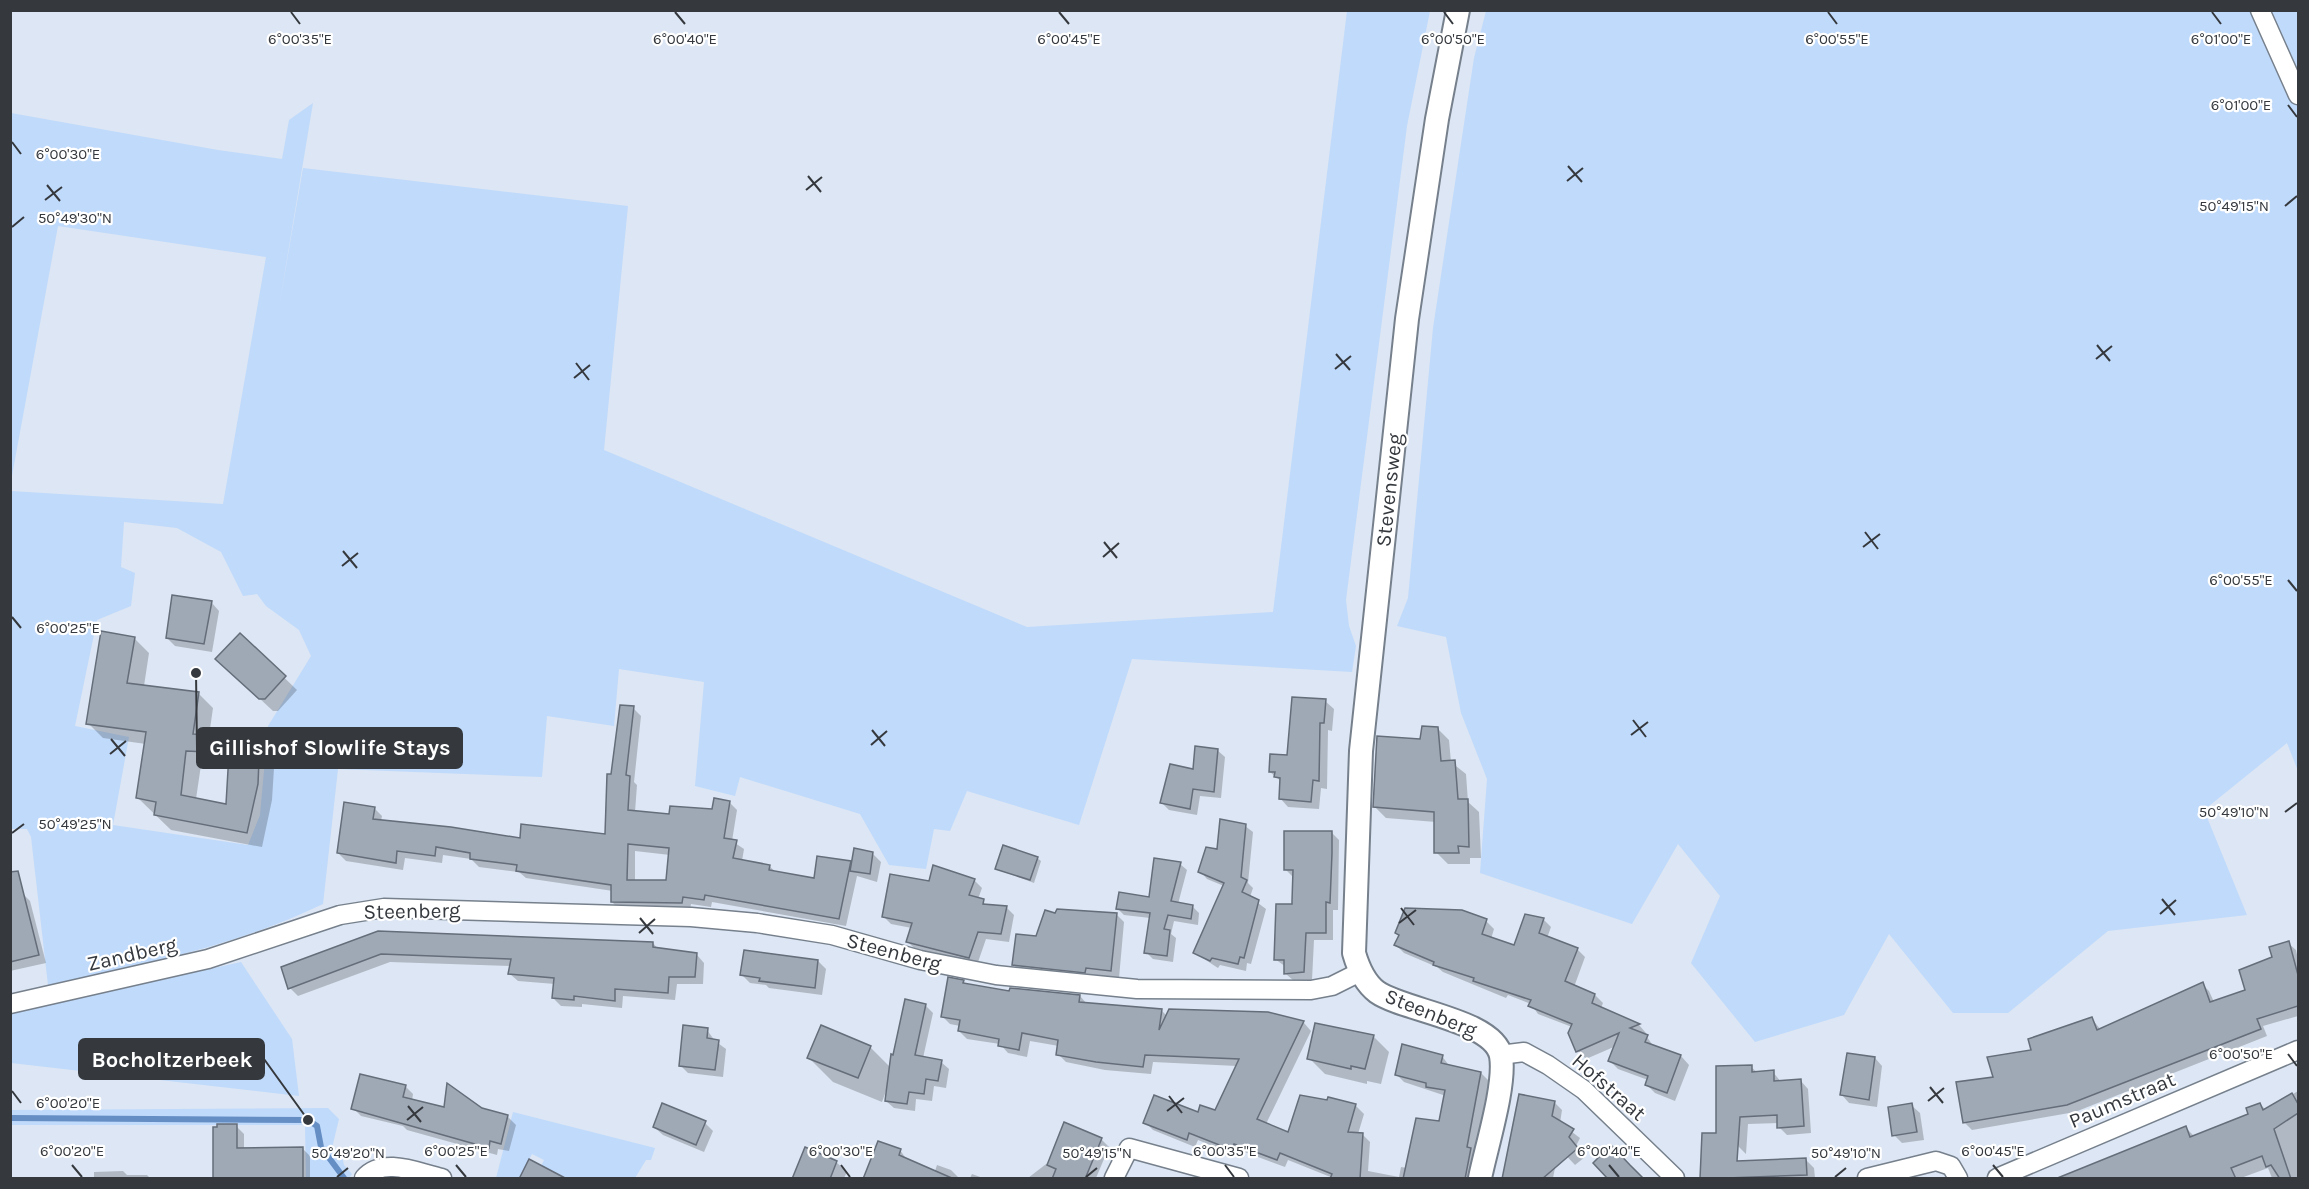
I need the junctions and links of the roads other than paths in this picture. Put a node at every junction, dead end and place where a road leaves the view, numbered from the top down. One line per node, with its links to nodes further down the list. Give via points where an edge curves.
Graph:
1 (1458, 10): 5 (street, Stevensweg, via 1437,119 1407,320 1368,681 1358,783 1355,880 1354,953)
2 (2260, 10): 3 (street)
3 (2298, 95)
4 (261, 942): 5 (street, Steenberg, via 340,915 395,908 757,922 832,935 974,972 1108,988 1311,990 1332,986); 6 (street, Zandberg, via 199,962)
5 (1360, 972): 8 (street, Steenberg, via 1378,992 1482,1033)
6 (10, 1004)
7 (2298, 1050): 17 (street, Paumstraat)
8 (1500, 1055): 13 (street, via 1501,1077); 14 (street, Hofstraat, via 1524,1052 1584,1090)
9 (364, 1179): 10 (street, via 370,1172 388,1167)
10 (442, 1179)
11 (1114, 1179): 12 (street, via 1129,1148)
12 (1239, 1179)
13 (1480, 1179)
14 (1676, 1179)
15 (1868, 1179): 16 (street, via 1936,1161 1951,1166)
16 (1958, 1179)
17 (1997, 1179)

